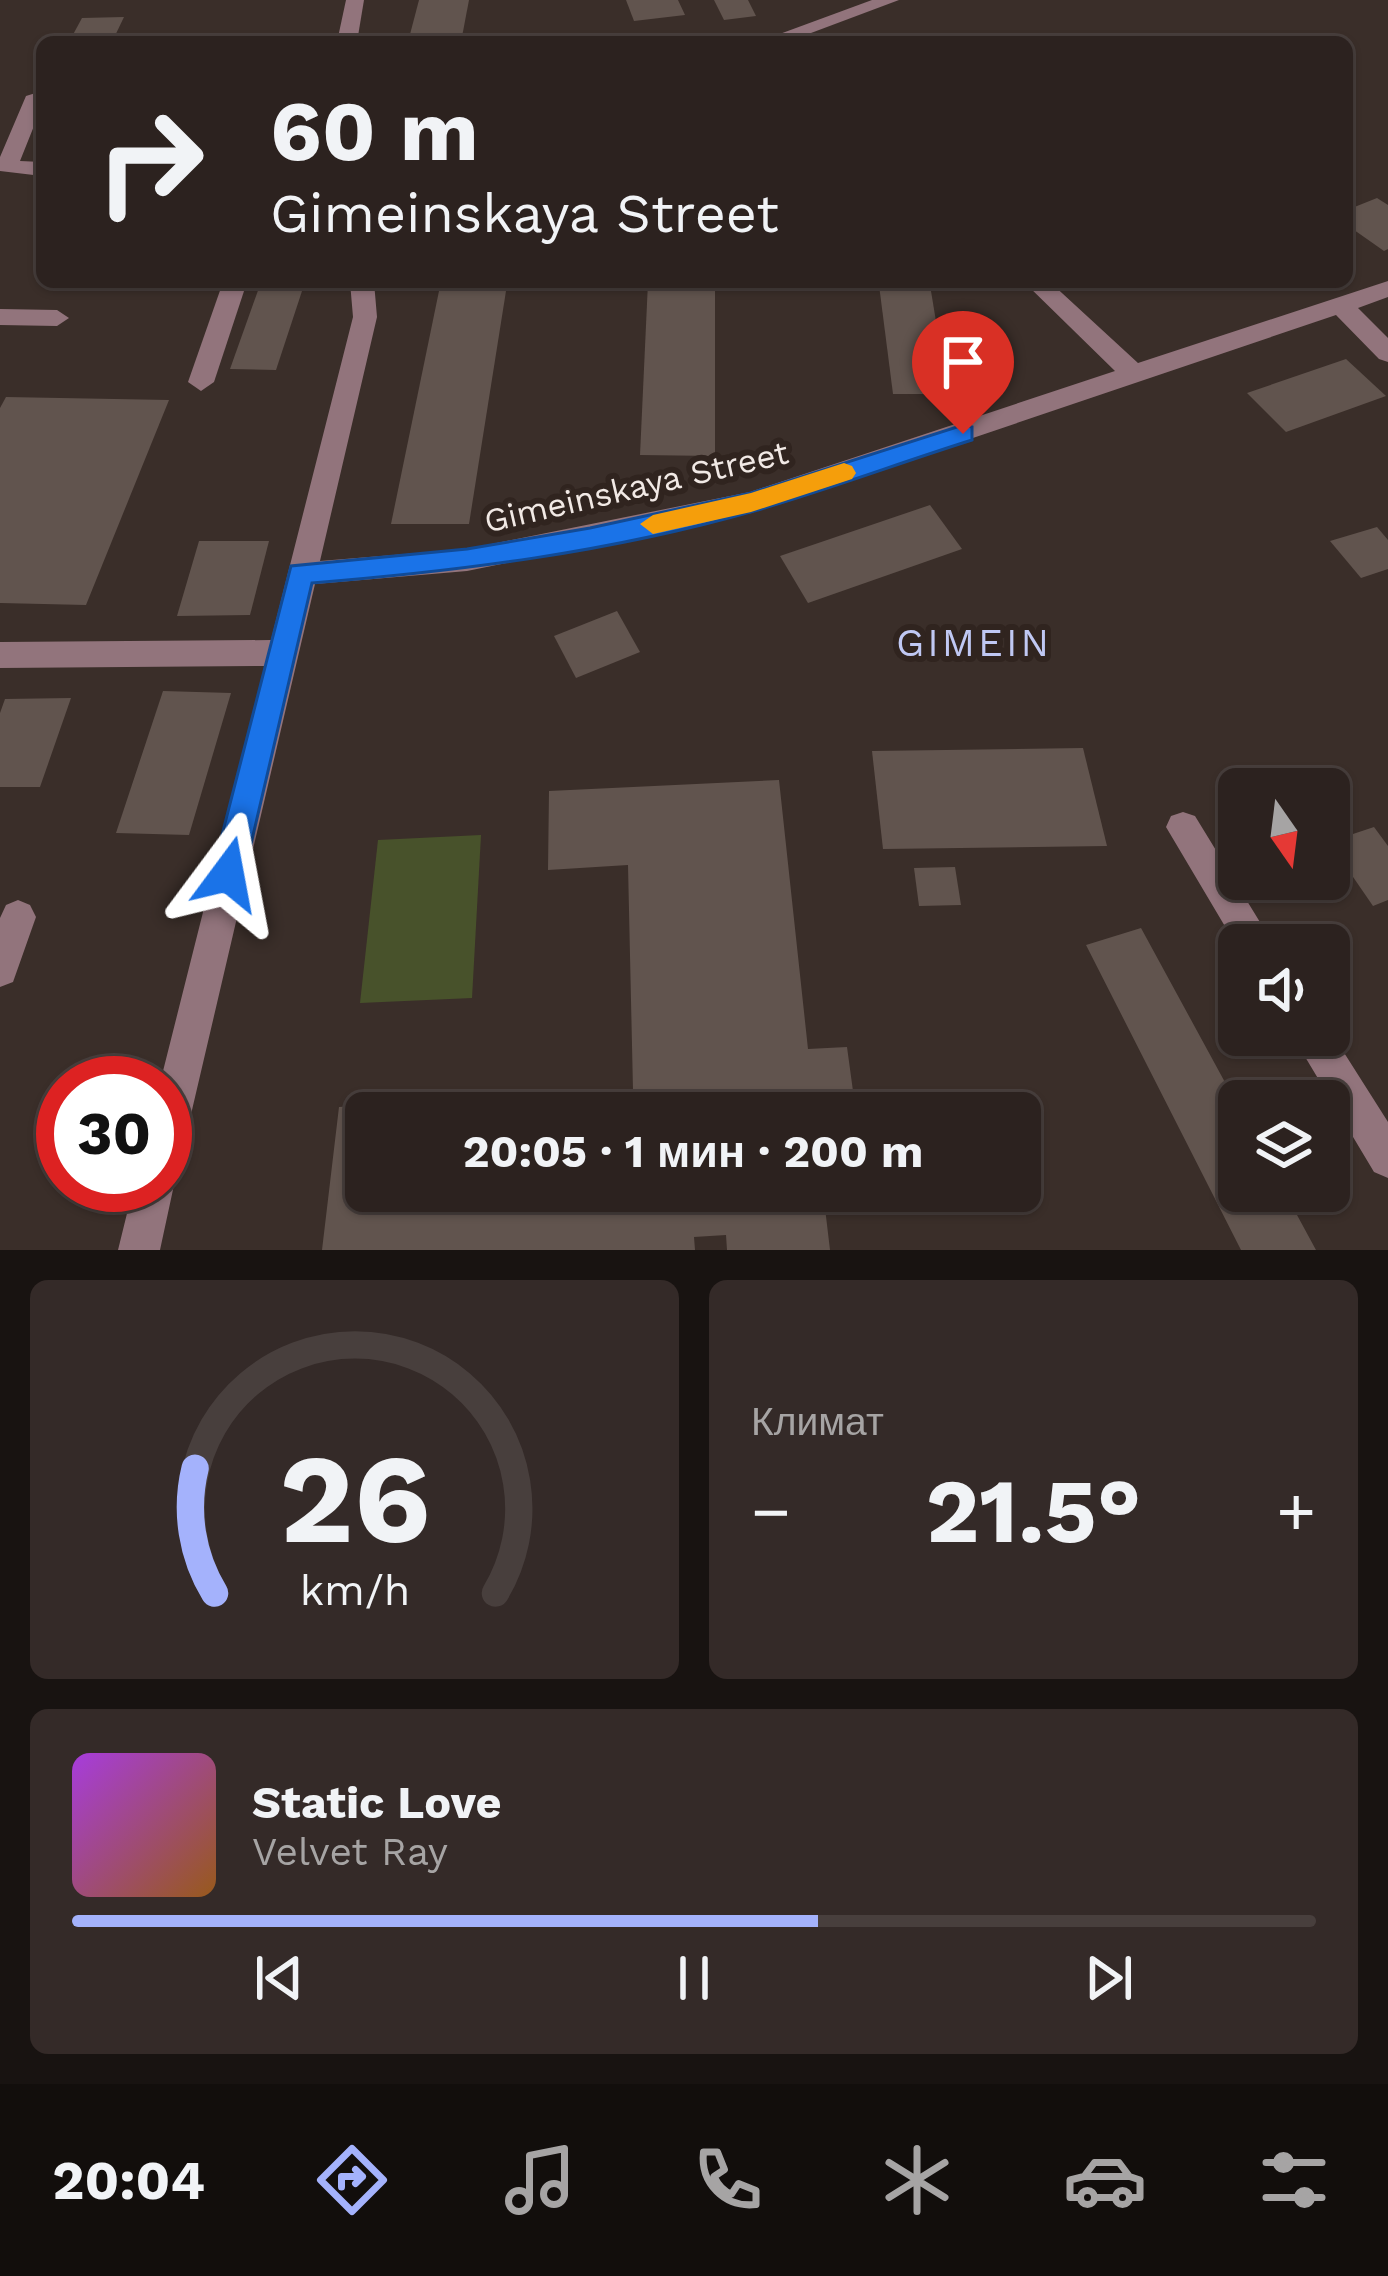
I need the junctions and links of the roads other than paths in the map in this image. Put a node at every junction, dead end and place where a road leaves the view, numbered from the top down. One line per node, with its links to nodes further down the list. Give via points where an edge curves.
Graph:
1 (355, 0): 3 (street)
2 (890, 0): 4 (street)
3 (348, 36)
4 (785, 36)
5 (36, 96): 6 (street)
6 (3, 166): 7 (street)
7 (36, 169)
8 (234, 288): 17 (street)
9 (363, 288): 18 (street, via 365,317)
10 (1042, 288): 16 (street)
11 (1388, 290): 12 (street, Gimeinskaya Street)
12 (1341, 305): 15 (street); 16 (street, Gimeinskaya Street)
13 (0, 317): 14 (street)
14 (57, 318)
15 (1388, 353)
16 (1136, 375): 18 (street, Gimeinskaya Street, via 751,502 467,560)
17 (201, 382)
18 (301, 574): 19 (street)
19 (280, 653): 20 (street); 25 (street)
20 (0, 655)
21 (1183, 827): 23 (street)
22 (17, 916): 24 (street)
23 (1243, 924)
24 (0, 969)
25 (185, 1056)
26 (1325, 1056): 27 (street)
27 (1388, 1159)
28 (148, 1212): 29 (street)
29 (139, 1250)

